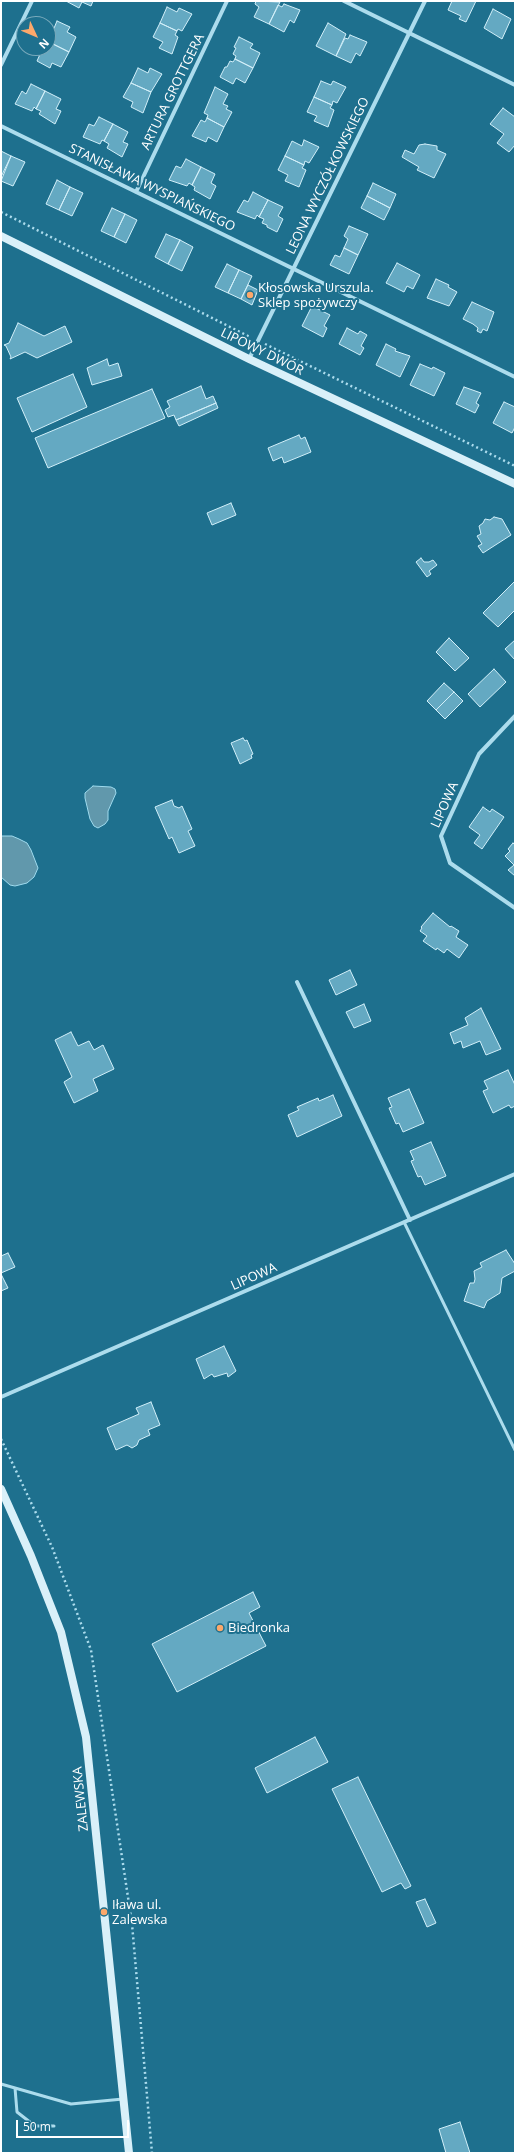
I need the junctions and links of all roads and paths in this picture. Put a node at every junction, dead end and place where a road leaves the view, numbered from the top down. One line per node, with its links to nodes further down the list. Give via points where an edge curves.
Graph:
1 (32, 1): 6 (street)
2 (227, 1): 9 (street, ARTURA GROTTGERA)
3 (344, 1): 5 (street)
4 (425, 1): 5 (street, LEONA WYCZÓŁKOWSKIEGO)
5 (409, 34): 7 (street); 11 (street, LEONA WYCZÓŁKOWSKIEGO)
6 (1, 66)
7 (515, 85)
8 (1, 126): 9 (street, STANISŁAWA WYSPIAŃSKIEGO)
9 (136, 192): 11 (street, STANISŁAWA WYSPIAŃSKIEGO)
10 (1, 236): 12 (street, LIPOWY DWÓR)
11 (294, 268): 12 (street, LEONA WYCZÓŁKOWSKIEGO); 13 (street, STANISŁAWA WYSPIAŃSKIEGO)
12 (248, 359): 14 (street, LIPOWY DWÓR)
13 (515, 377)
14 (515, 484)
15 (515, 716): 16 (street, LIPOWA, via 479,754 441,836 450,863)
16 (515, 908)
17 (298, 982): 19 (street)
18 (515, 1174): 19 (street, LIPOWA)
19 (410, 1220): 20 (street, LIPOWA)
20 (404, 1222): 21 (street, LIPOWA); 22 (lane)
21 (1, 1397)
22 (515, 1450)
23 (1, 1489): 26 (street, ZALEWSKA, via 61,1632 86,1737)
24 (1, 2084): 25 (lane)
25 (15, 2088): 26 (lane, via 71,2104); 27 (lane, via 16,2112 35,2126)
26 (123, 2099): 28 (street, ZALEWSKA)
27 (54, 2126)
28 (129, 2153)

